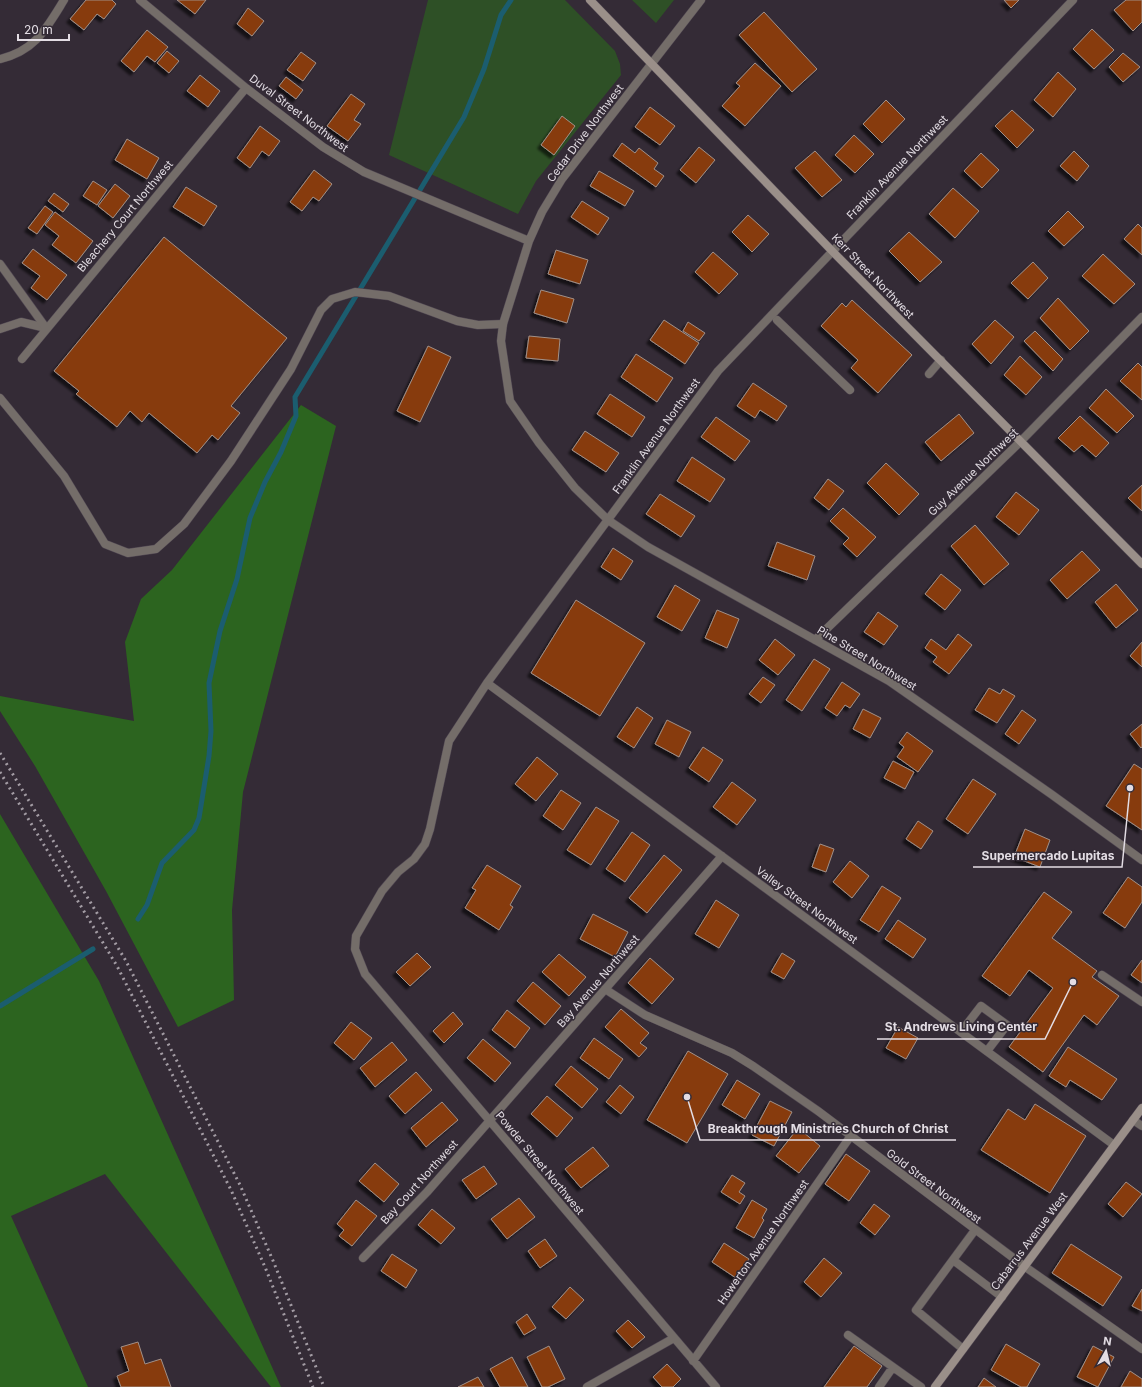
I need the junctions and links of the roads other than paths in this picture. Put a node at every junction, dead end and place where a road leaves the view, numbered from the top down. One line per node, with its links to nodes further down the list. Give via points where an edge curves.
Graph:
1 (64, 0): 6 (street, via 36,40 23,51)
2 (140, 0): 8 (street, Duval Street Northwest)
3 (590, 0): 7 (street, Kerr Street Northwest)
4 (701, 0): 7 (street, Cedar Drive Northwest)
5 (1073, 0): 10 (street, Franklin Avenue Northwest)
6 (0, 59)
7 (652, 63): 9 (street, Cedar Drive Northwest, via 562,179 542,212); 10 (street, Kerr Street Northwest)
8 (246, 88): 9 (street, Duval Street Northwest, via 323,147 364,172); 15 (street, Bleachery Court Northwest)
9 (529, 241): 14 (street, Cedar Drive Northwest)
10 (832, 250): 18 (street, Kerr Street Northwest); 23 (street, Franklin Avenue Northwest, via 718,371)
11 (0, 264): 15 (street)
12 (1142, 317): 22 (street, Guy Avenue Northwest)
13 (777, 320): 20 (street)
14 (503, 324): 21 (street, via 478,325 457,321 389,296 356,292 332,299 321,310 291,369 231,461 184,524 156,549 128,553 105,544 64,476); 23 (street, Cedar Drive Northwest, via 501,341 510,401 539,443 571,482)
15 (46, 328): 16 (street, via 21,322); 17 (street, Bleachery Court Northwest)
16 (0, 329)
17 (22, 359)
18 (941, 360): 19 (street); 22 (street, Kerr Street Northwest)
19 (929, 374)
20 (850, 390)
21 (0, 398)
22 (1021, 441): 24 (street, Kerr Street Northwest); 25 (street, Guy Avenue Northwest)
23 (608, 520): 25 (street, Pine Street Northwest, via 648,547); 26 (street, Franklin Avenue Northwest)
24 (1142, 564)
25 (815, 640): 28 (street, Pine Street Northwest, via 889,681)
26 (487, 683): 27 (street, Valley Street Northwest); 29 (street, Franklin Avenue Northwest, via 449,741 425,844 414,859 398,872 382,891 356,936)
27 (722, 856): 31 (street, Bay Avenue Northwest); 33 (street, Valley Street Northwest)
28 (1142, 860)
29 (355, 949): 36 (street, Powder Street Northwest, via 365,974)
30 (1102, 975): 32 (street)
31 (605, 989): 36 (street, Bay Avenue Northwest); 39 (street, Gold Street Northwest, via 645,1015 732,1053 818,1111)
32 (1142, 1002)
33 (961, 1032): 34 (street, Valley Street Northwest); 34 (street, via 981,1006 1007,1025)
34 (987, 1051): 40 (street, Valley Street Northwest)
35 (1142, 1108): 37 (street, Cabarrus Avenue West)
36 (490, 1120): 42 (street, Bay Court Northwest, via 427,1192); 47 (street, Powder Street Northwest)
37 (1133, 1120): 38 (street); 40 (street, Cabarrus Avenue West)
38 (1142, 1126)
39 (850, 1137): 41 (street, Gold Street Northwest); 50 (street, Howerton Avenue Northwest)
40 (1114, 1145): 44 (street, Cabarrus Avenue West)
41 (975, 1230): 43 (street); 44 (street, Gold Street Northwest)
42 (363, 1258)
43 (953, 1260): 45 (street); 48 (street, via 916,1310)
44 (1024, 1266): 45 (street, Cabarrus Avenue West); 49 (street, Gold Street Northwest)
45 (1002, 1297): 48 (street, Cabarrus Avenue West)
46 (848, 1335): 51 (street)
47 (674, 1338): 50 (street, Powder Street Northwest); 52 (street)
48 (963, 1349): 56 (street, Cabarrus Avenue West)
49 (1142, 1349)
50 (693, 1361): 53 (street, Powder Street Northwest)
51 (893, 1367): 54 (street); 55 (street)
52 (587, 1387)
53 (716, 1387)
54 (879, 1387)
55 (921, 1387)
56 (935, 1387)

